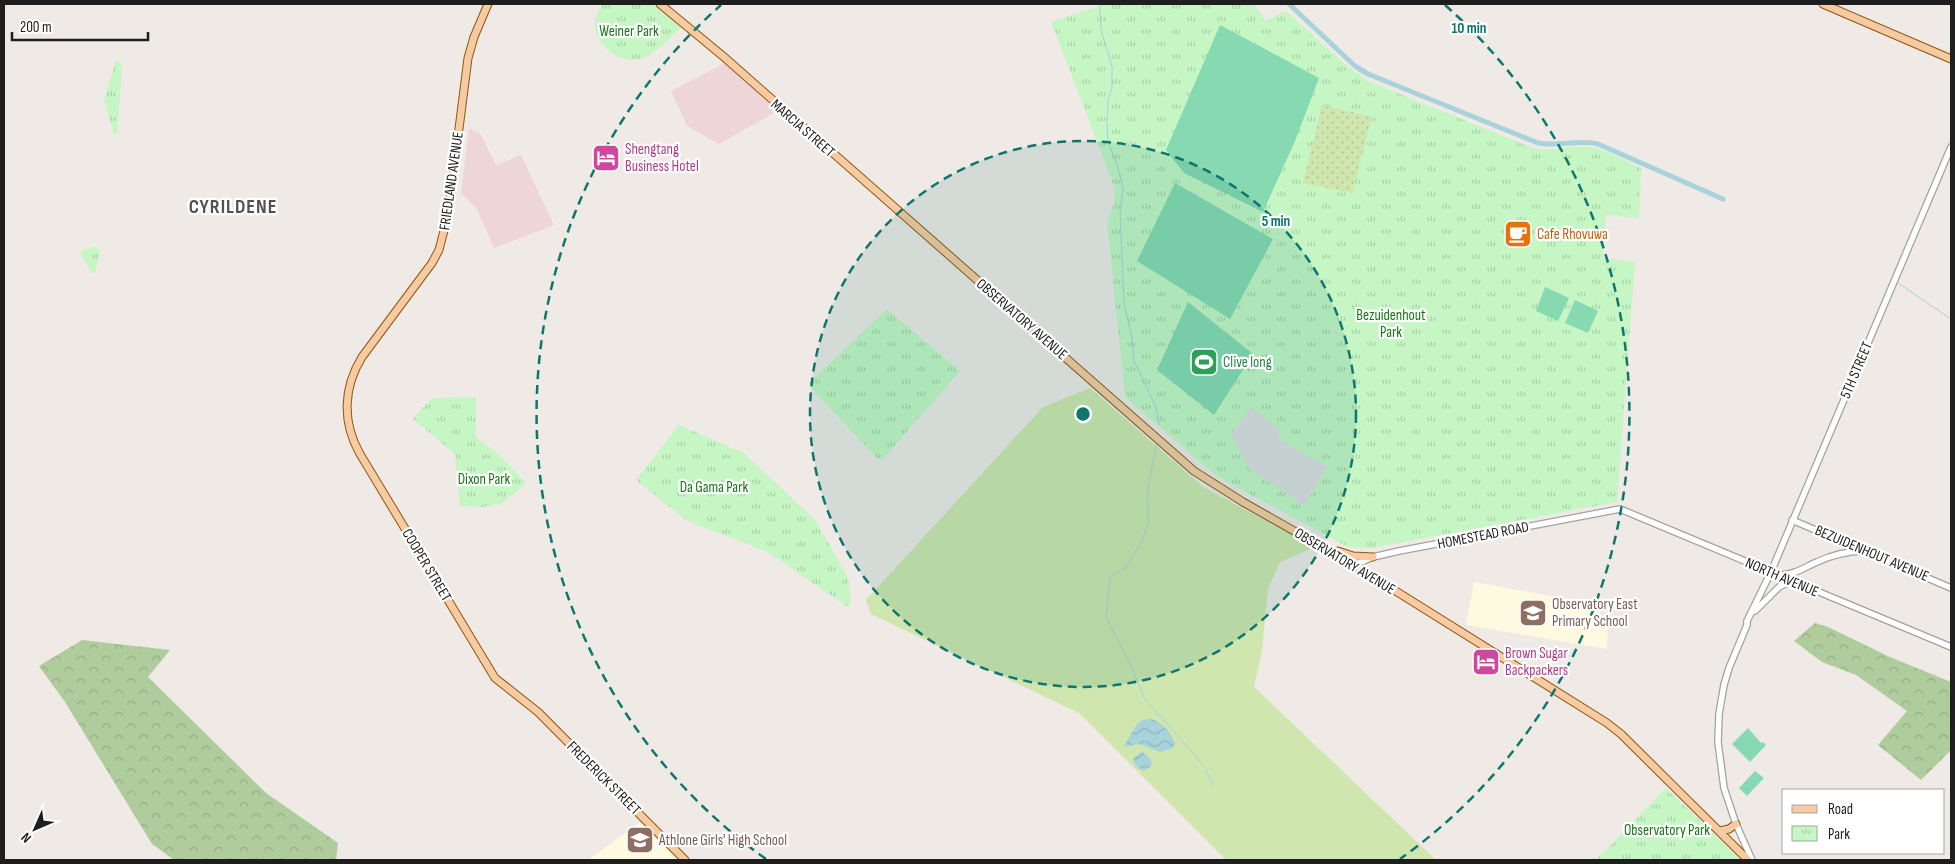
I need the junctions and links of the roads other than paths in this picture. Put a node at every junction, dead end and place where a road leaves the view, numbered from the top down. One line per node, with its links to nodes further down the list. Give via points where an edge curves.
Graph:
1 (488, 4): 7 (main road, FRIEDLAND AVENUE, via 468,58 448,215 439,250 362,357 351,379 346,416)
2 (660, 4): 6 (main road, MARCIA STREET)
3 (1823, 4): 4 (main road)
4 (1951, 59)
5 (1951, 148): 9 (street, 5TH STREET)
6 (946, 253): 10 (main road, OBSERVATORY AVENUE, via 1194,471)
7 (358, 451): 24 (main road, COOPER STREET, via 495,678)
8 (1613, 509): 12 (street, HOMESTEAD ROAD); 14 (street, NORTH AVENUE, via 1628,511)
9 (1792, 520): 11 (street, BEZUIDENHOUT AVENUE); 14 (street, 5TH STREET)
10 (1321, 545): 12 (main road, via 1353,556); 13 (main road, OBSERVATORY AVENUE)
11 (1866, 550): 15 (street, via 1842,553); 19 (street, BEZUIDENHOUT AVENUE)
12 (1373, 558): 13 (street, HOMESTEAD ROAD)
13 (1354, 565): 26 (main road, OBSERVATORY AVENUE, via 1607,723)
14 (1771, 572): 16 (street, NORTH AVENUE); 20 (street, 5TH STREET)
15 (1796, 572): 16 (street); 18 (street)
16 (1778, 575): 17 (street, NORTH AVENUE)
17 (1791, 581): 18 (street, NORTH AVENUE); 21 (street, via 1779,587)
18 (1799, 584): 23 (street, NORTH AVENUE)
19 (1951, 588)
20 (1761, 593): 21 (street, 5TH STREET); 22 (street, 5TH STREET)
21 (1755, 611): 22 (street, 5TH STREET)
22 (1747, 625): 25 (street, via 1724,685 1719,726 1721,772)
23 (1951, 647)
24 (543, 717): 27 (main road, FREDERICK STREET)
25 (1736, 824): 26 (main road); 29 (street)
26 (1720, 831): 28 (main road, OBSERVATORY AVENUE)
27 (685, 860)
28 (1748, 860)
29 (1752, 860)

